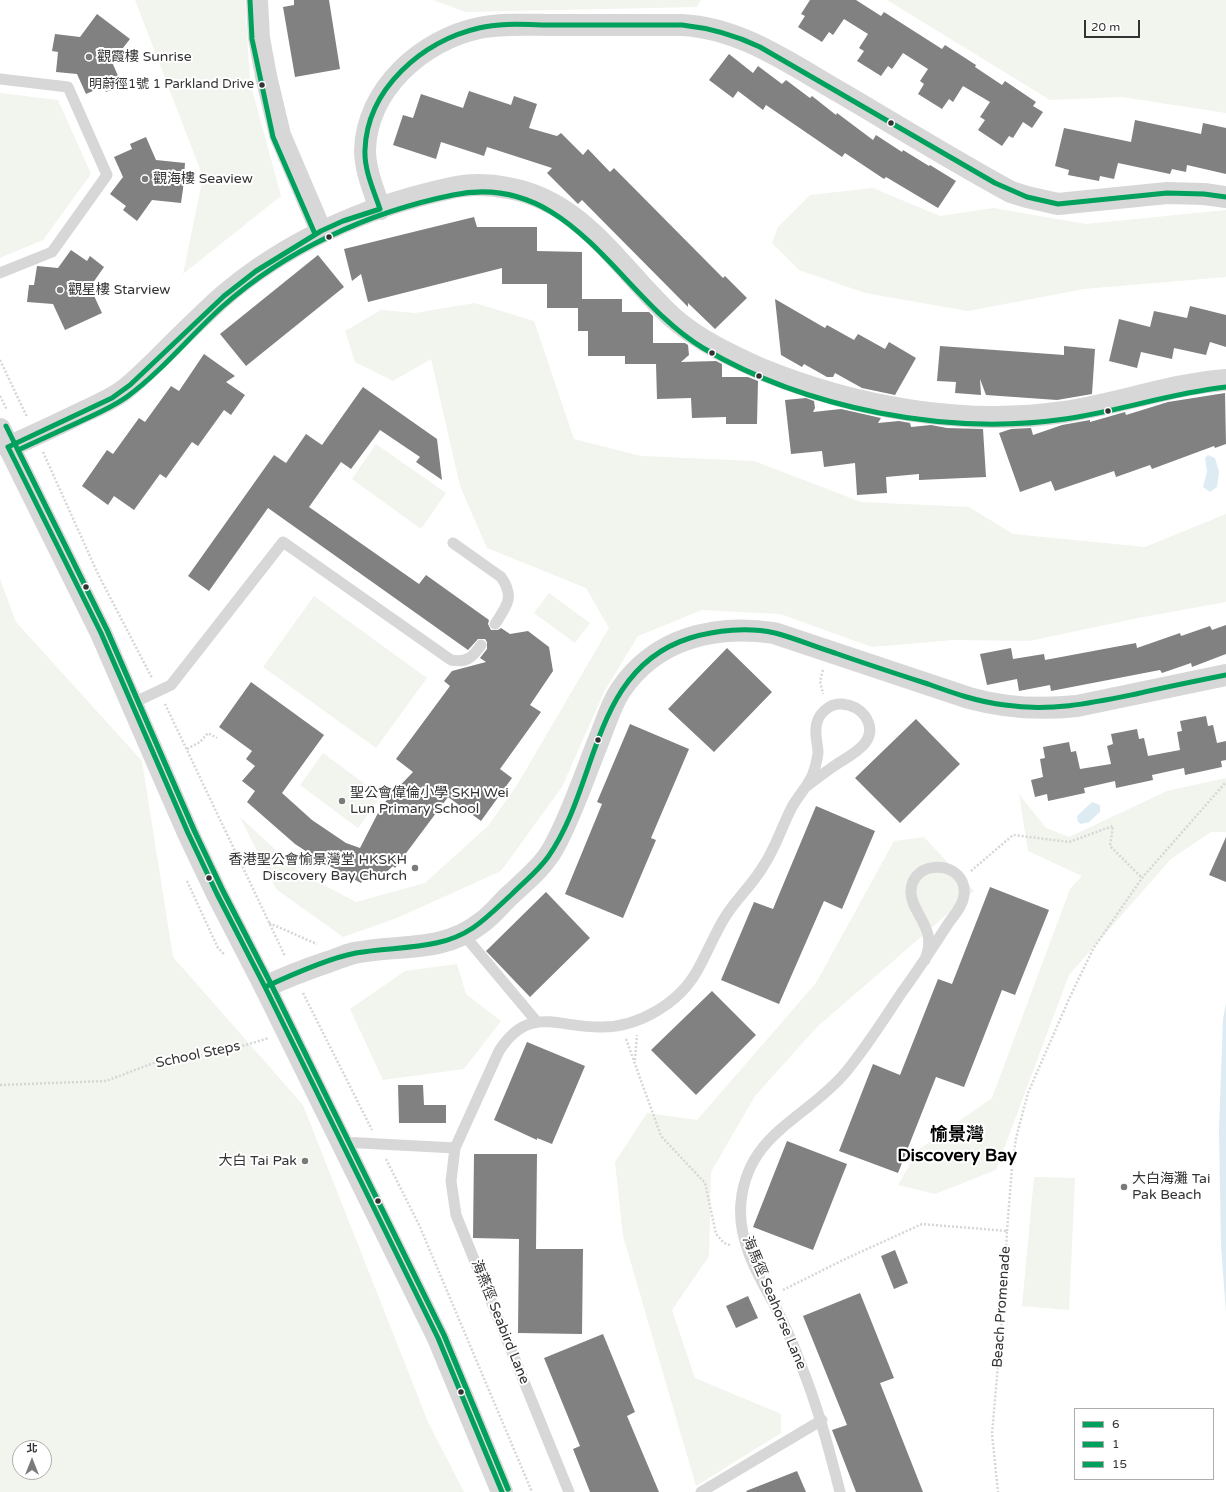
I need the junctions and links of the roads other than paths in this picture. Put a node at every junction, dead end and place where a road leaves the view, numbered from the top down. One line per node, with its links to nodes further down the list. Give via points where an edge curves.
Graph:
1 (257, 0): 5 (street, via 262,53 280,135)
2 (0, 79): 6 (lane, via 68,87 107,175 52,252)
3 (1226, 197): 4 (street, via 1185,193 1072,203 1026,197 1000,186 771,53 724,32 682,25 512,25 466,31 439,42 414,59 388,87 373,113 366,145 366,163)
4 (380, 209): 5 (street); 7 (street, via 463,186 498,186 533,194 550,201 580,221 673,318 709,343 777,375 870,402 951,415 1045,415 1180,386)
5 (321, 231): 8 (street, via 267,264 229,292 122,392 36,434)
6 (0, 273)
7 (1226, 380)
8 (4, 438): 13 (street)
9 (453, 543): 10 (lane, via 501,577 505,583 508,604)
10 (495, 624)
11 (481, 645): 13 (lane, via 468,660 451,660 283,542 171,685)
12 (1226, 675): 15 (street, via 1077,706 1021,708 969,698 774,633 724,630 682,641 653,657 620,692 553,849 538,869 488,917)
13 (133, 702): 17 (street, via 188,833)
14 (807, 786): 14 (lane, 海燕徑 Seabird Lane, via 816,764 816,728 819,717 827,708 838,704 850,704 860,710 867,720 869,732 866,743 858,752); 18 (lane, 海燕徑 Seabird Lane, via 792,806 765,865 726,915 695,975 670,1002 638,1020 620,1025 602,1027)
15 (464, 934): 17 (street, via 444,943 353,953); 18 (lane)
16 (925, 960): 16 (lane, 海馬徑 Seahorse Lane, via 930,947 928,935 910,891 914,880 922,871 933,866 945,867 956,873 961,880 964,895 961,906); 21 (lane, 海馬徑 Seahorse Lane, via 845,1073 810,1106 771,1136 756,1156 746,1179 741,1203 746,1245 789,1336)
17 (265, 986): 19 (street)
18 (537, 1022): 20 (lane, 海燕徑 Seabird Lane, via 521,1027 508,1037 502,1046)
19 (342, 1142): 20 (lane); 22 (street, via 438,1338)
20 (455, 1148): 23 (lane, 海燕徑 Seabird Lane, via 451,1181 456,1215)
21 (822, 1420): 24 (lane); 25 (lane, 海馬徑 Seahorse Lane)
22 (502, 1492)
23 (569, 1492)
24 (701, 1492)
25 (840, 1492)

